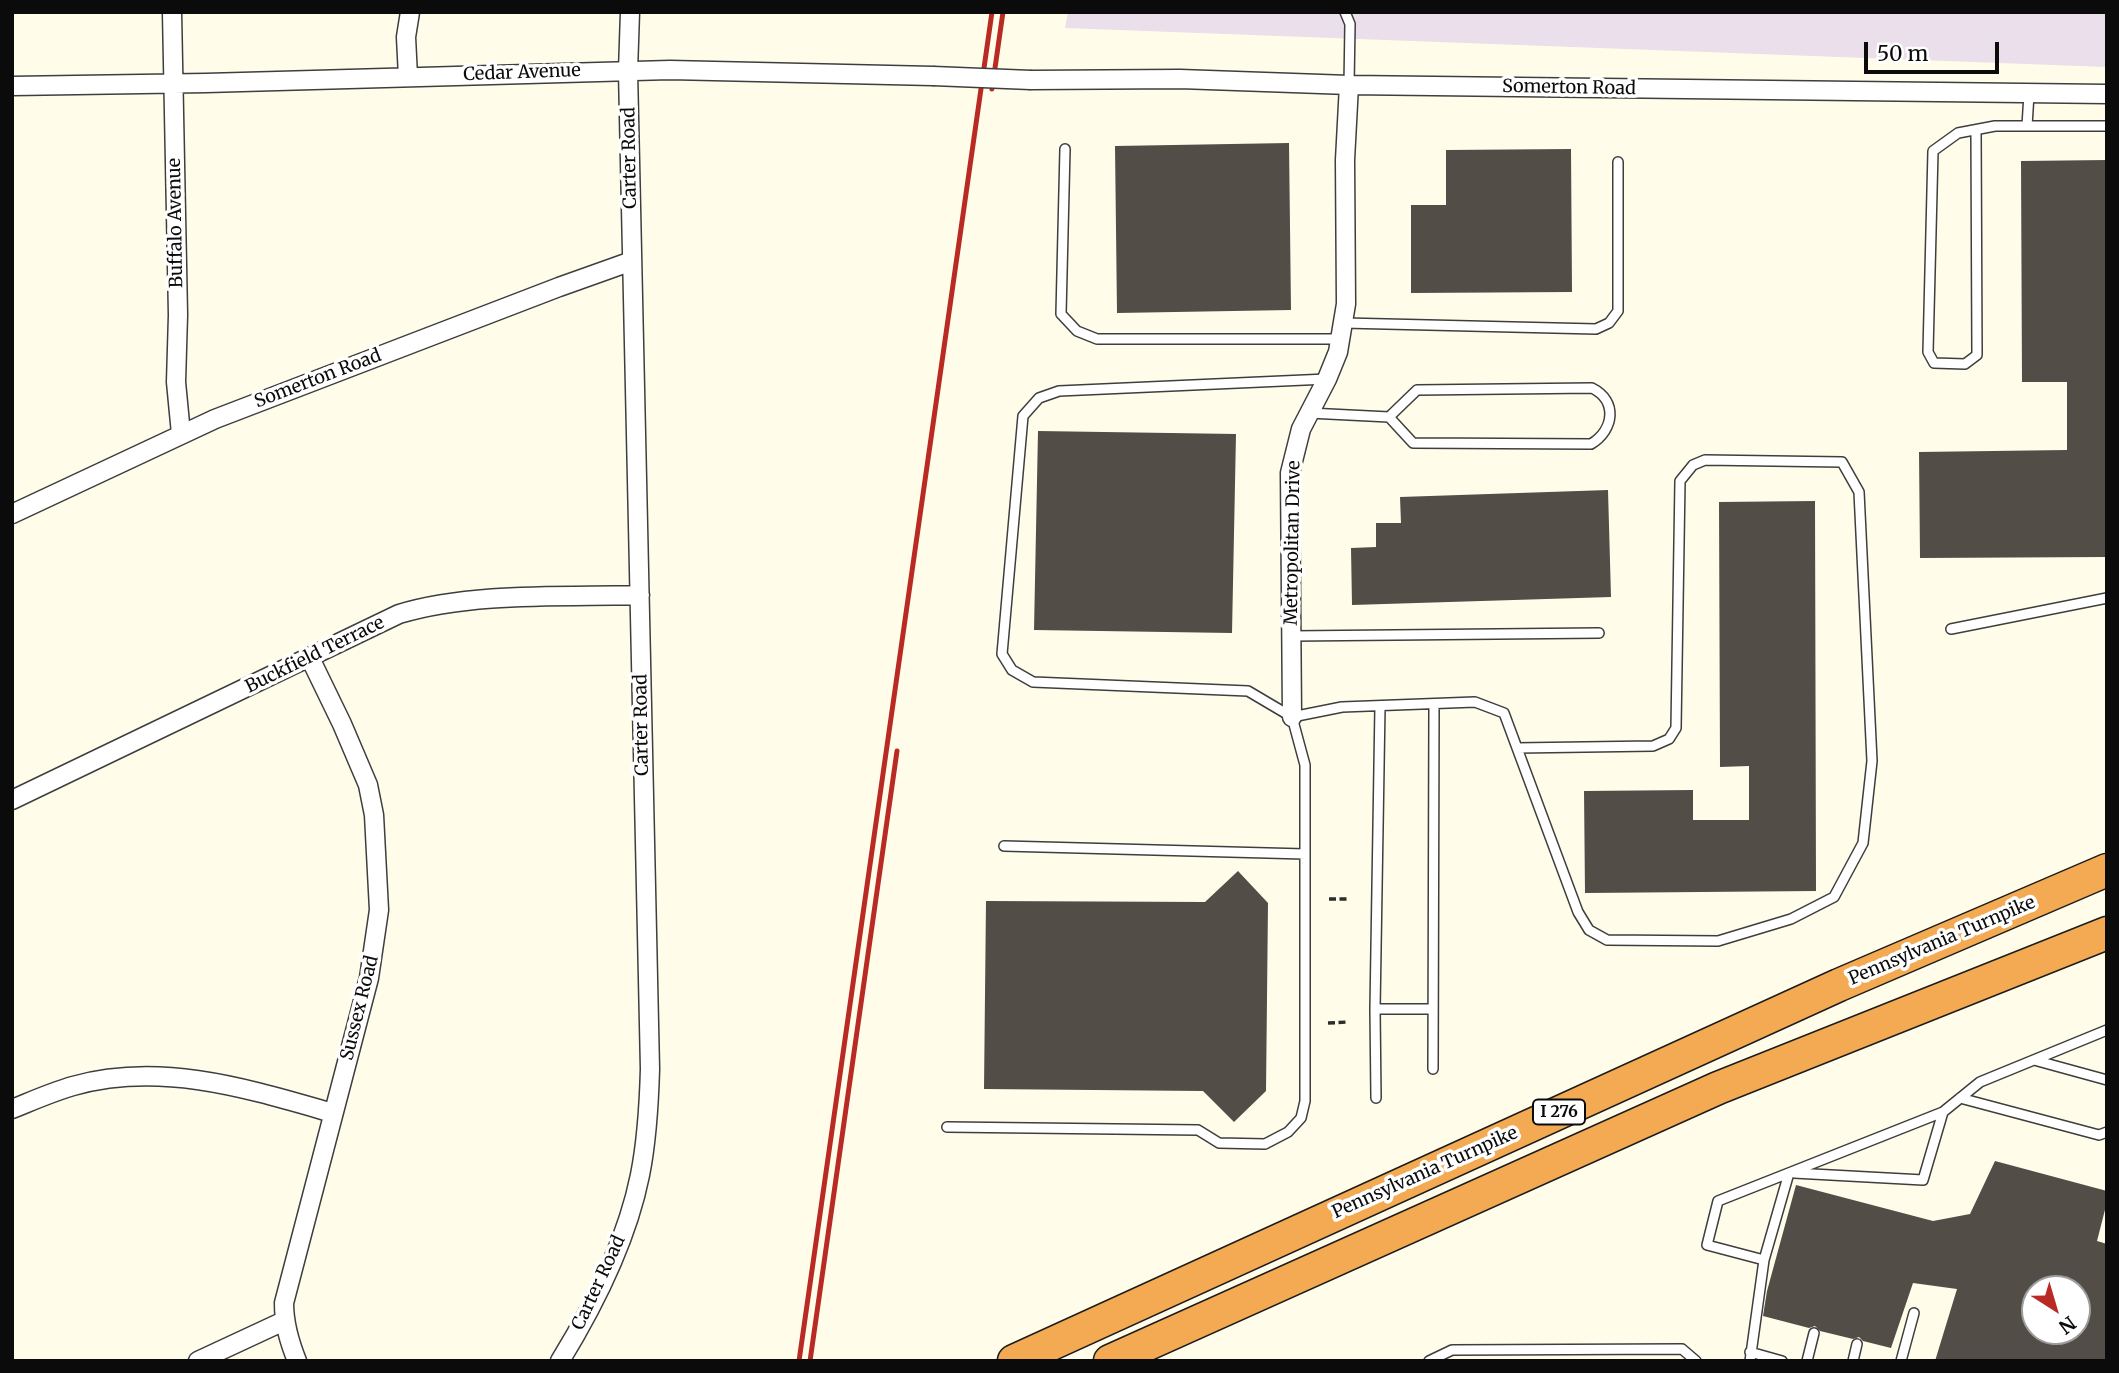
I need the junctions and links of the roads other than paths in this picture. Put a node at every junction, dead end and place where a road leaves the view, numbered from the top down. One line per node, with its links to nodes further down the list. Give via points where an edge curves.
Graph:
1 (172, 12): 8 (street, Buffalo Avenue)
2 (410, 12): 6 (street)
3 (630, 12): 5 (street, Carter Road)
4 (1345, 12): 9 (lane, via 1350,24)
5 (628, 71): 6 (street, Cedar Avenue); 7 (street, Cedar Avenue, bridge); 18 (street, Carter Road)
6 (408, 77): 8 (street, Cedar Avenue)
7 (1031, 80): 9 (street, Somerton Road)
8 (174, 83): 10 (street, Cedar Avenue); 23 (street, Buffalo Avenue, via 176,382)
9 (1349, 85): 11 (street, Somerton Road); 19 (street, Metropolitan Drive)
10 (12, 86)
11 (2029, 94): 12 (street, Somerton Road); 13 (lane)
12 (2107, 94)
13 (2027, 126): 14 (lane); 15 (lane)
14 (2107, 126)
15 (1976, 130): 15 (lane, via 1958,134 1933,151 1928,352 1934,363 1965,364 1977,355)
16 (1065, 149): 19 (lane, via 1061,314 1077,331 1097,339)
17 (1618, 162): 19 (lane, via 1618,311 1609,323 1596,329)
18 (632, 261): 23 (street, Somerton Road); 25 (street, Carter Road)
19 (1342, 331): 20 (street, Metropolitan Drive)
20 (1327, 379): 21 (street, Metropolitan Drive); 33 (lane, via 1059,391 1039,398 1023,416 1002,654 1012,670 1033,682 1248,691)
21 (1309, 413): 22 (lane); 29 (street, Metropolitan Drive, via 1290,472)
22 (1389, 417): 22 (lane, via 1413,443 1591,444 1603,437 1609,404 1592,387 1417,390)
23 (181, 434): 24 (street, Somerton Road)
24 (12, 514)
25 (639, 595): 30 (street, Buckfield Terrace, via 463,602 418,609); 62 (street, Carter Road, via 650,1069 646,1137 625,1228)
26 (2107, 598): 27 (lane)
27 (1951, 629)
28 (1598, 633): 29 (lane)
29 (1292, 636): 33 (street, Metropolitan Drive)
30 (310, 658): 35 (street, Buckfield Terrace); 50 (street, Sussex Road, via 368,785 378,870 374,949)
31 (1434, 704): 32 (lane); 34 (lane, via 1475,702 1504,712); 41 (lane)
32 (1380, 706): 33 (lane, via 1342,707); 40 (lane)
33 (1292, 717): 37 (lane, via 1305,765)
34 (1517, 748): 34 (lane, via 1578,912 1589,930 1607,940 1718,941 1791,919 1834,897 1863,843 1871,761 1859,492 1842,462 1705,460 1693,465 1681,481 1676,729 1669,739 1653,746)
35 (12, 800)
36 (1004, 846): 37 (lane)
37 (1305, 854): 51 (lane, via 1305,1101 1301,1118 1288,1132 1265,1144 1219,1143 1198,1130)
38 (2107, 870): 63 (highway, Pennsylvania Turnpike / I 276, via 1839,985)
39 (2107, 933): 64 (highway, I 276, via 1718,1088)
40 (1375, 1009): 41 (lane); 46 (lane)
41 (1433, 1009): 44 (lane)
42 (2107, 1030): 43 (lane)
43 (2034, 1060): 45 (lane); 47 (lane, via 1980,1082)
44 (1433, 1069)
45 (2107, 1080)
46 (1376, 1098)
47 (1960, 1098): 49 (lane); 52 (lane, via 2099,1135)
48 (12, 1109): 50 (street, via 74,1086 140,1077 245,1087)
49 (1943, 1112): 53 (lane); 53 (lane, via 1923,1180)
50 (333, 1113): 56 (street, Sussex Road, via 290,1274)
51 (947, 1127)
52 (2107, 1132)
53 (1789, 1173): 54 (lane); 54 (lane, via 1718,1201 1707,1245)
54 (1764, 1260): 59 (lane)
55 (1914, 1313): 70 (lane)
56 (284, 1321): 60 (street); 61 (street, Sussex Road)
57 (1814, 1333): 68 (lane)
58 (1857, 1343): 69 (lane)
59 (1750, 1356): 67 (lane)
60 (198, 1361)
61 (297, 1361)
62 (560, 1361)
63 (1014, 1361)
64 (1110, 1361)
65 (1429, 1361): 66 (lane, via 1451,1350 1655,1349 1682,1349)
66 (1696, 1361)
67 (1782, 1361)
68 (1807, 1361)
69 (1853, 1361)
70 (1901, 1361)

